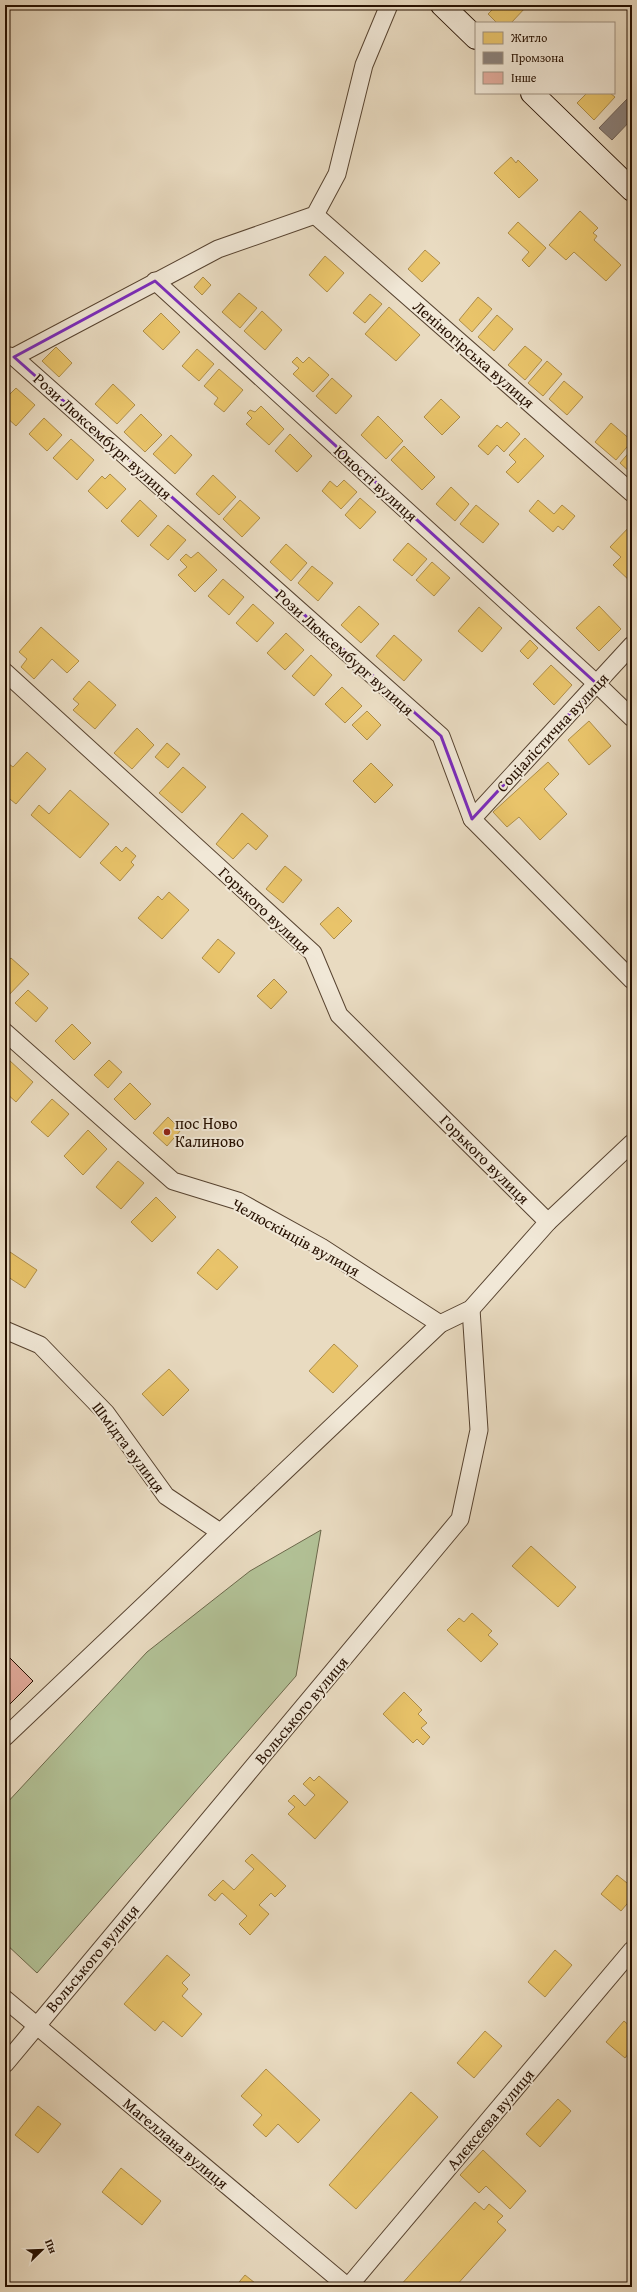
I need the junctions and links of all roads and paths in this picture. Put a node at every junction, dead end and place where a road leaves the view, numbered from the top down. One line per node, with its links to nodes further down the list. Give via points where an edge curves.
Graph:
1 (389, 5): 6 (street, via 364,65 337,174)
2 (442, 5): 3 (street)
3 (475, 37)
4 (533, 94): 5 (street)
5 (632, 190)
6 (315, 215): 7 (street, via 218,249); 9 (street, Леніногірська вулиця)
7 (155, 282): 8 (street); 12 (street, Юності вулиця)
8 (9, 356): 14 (street, Рози Люксембург вулиця, via 441,736)
9 (632, 493)
10 (632, 646): 12 (street, Соціалістична вулиця)
11 (5, 672): 18 (street, Горького вулиця, via 313,953 339,1015)
12 (597, 684): 13 (street, Юності вулиця); 14 (street, Соціалістична вулиця)
13 (632, 718)
14 (472, 819): 15 (street, Рози Люксембург вулиця)
15 (632, 980)
16 (5, 1032): 20 (street, Челюскінців вулиця, via 173,1181 238,1201 321,1247)
17 (632, 1143): 18 (street)
18 (548, 1222): 19 (street)
19 (471, 1309): 20 (street); 26 (street, Вольського вулиця, via 479,1430 460,1519)
20 (440, 1324): 22 (street)
21 (5, 1330): 22 (street, Шмідта вулиця, via 40,1345 106,1413 166,1496)
22 (220, 1532): 23 (street)
23 (5, 1737)
24 (632, 1950): 28 (street, Алєксєєва вулиця)
25 (5, 1999): 26 (street, Магеллана вулиця)
26 (36, 2025): 27 (street, Вольського вулиця); 28 (street, Магеллана вулиця)
27 (5, 2064)
28 (348, 2287)

